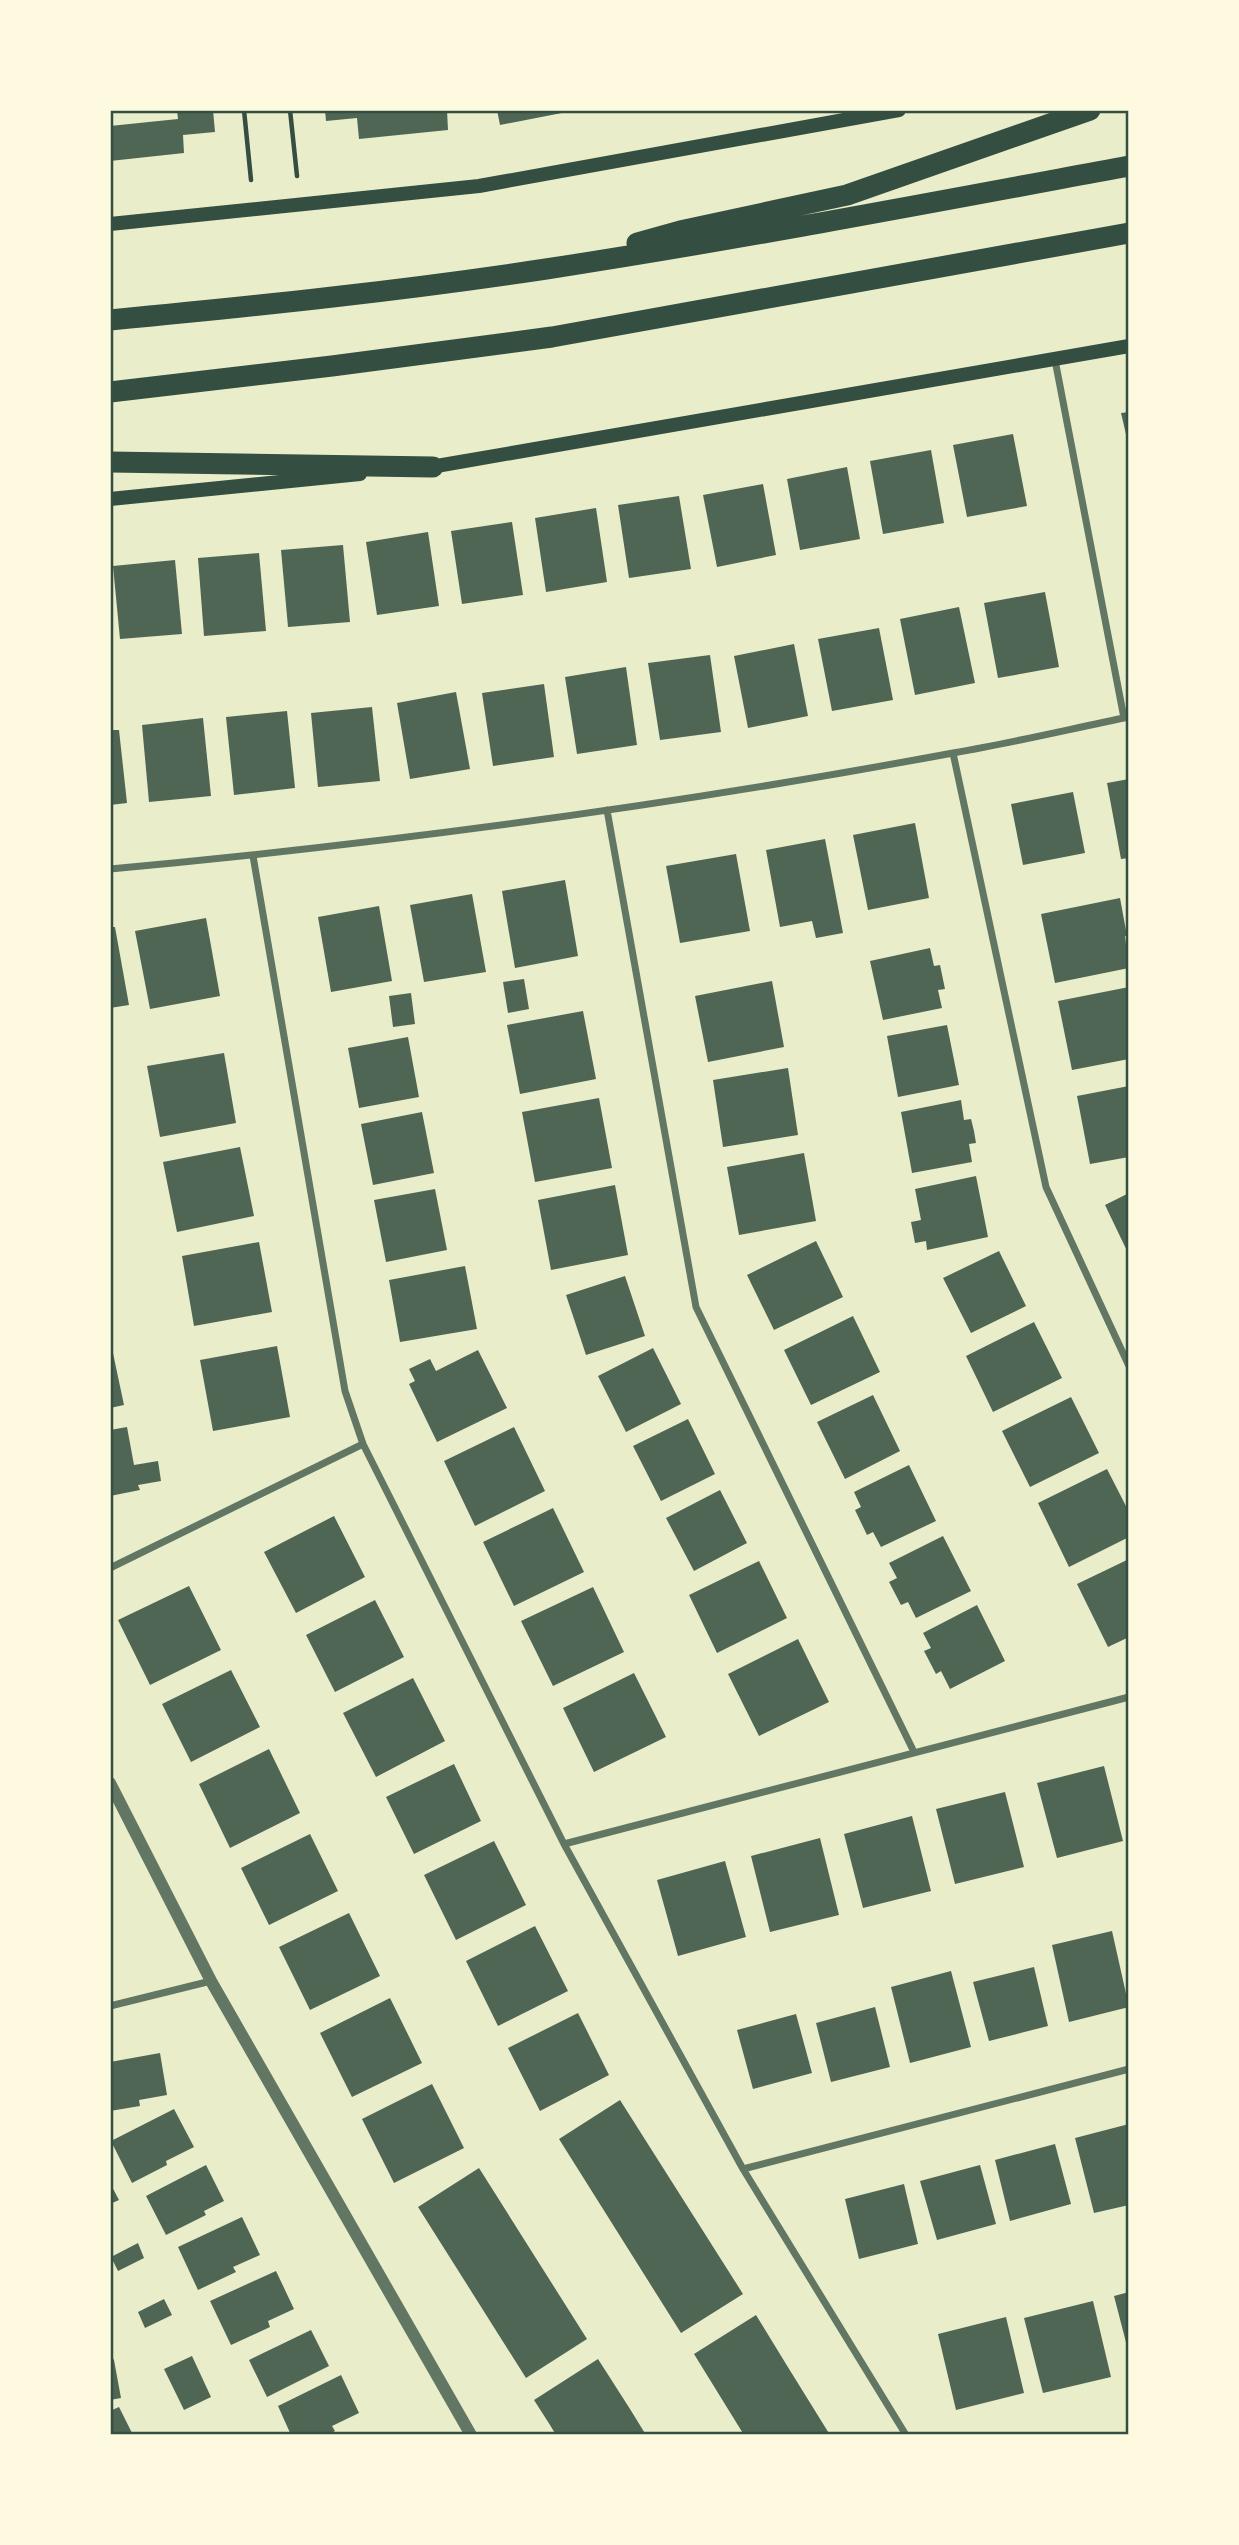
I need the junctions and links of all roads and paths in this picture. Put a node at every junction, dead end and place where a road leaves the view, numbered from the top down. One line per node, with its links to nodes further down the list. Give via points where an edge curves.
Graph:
1 (244, 110): 7 (path)
2 (290, 110): 6 (path)
3 (899, 110): 8 (main road, via 479,186)
4 (1090, 110): 10 (highway, via 847,195 680,231)
5 (1129, 166): 10 (highway)
6 (297, 176)
7 (251, 180)
8 (110, 224)
9 (1129, 233): 14 (highway, via 552,337)
10 (544, 270): 11 (highway, via 327,299)
11 (110, 320)
12 (1129, 346): 13 (main road)
13 (1055, 360): 16 (main road); 18 (street)
14 (110, 391)
15 (110, 462): 16 (highway)
16 (433, 467): 17 (main road)
17 (110, 499)
18 (1126, 718): 19 (street)
19 (953, 753): 20 (street); 23 (street, via 1046,1187)
20 (607, 810): 21 (street); 27 (street, via 696,1307)
21 (253, 856): 22 (street); 24 (street, via 345,1391)
22 (110, 869)
23 (1129, 1366)
24 (363, 1444): 25 (street); 29 (street)
25 (110, 1568)
26 (1129, 1697): 27 (street)
27 (914, 1752): 29 (street)
28 (110, 1783): 30 (street)
29 (564, 1844): 33 (street)
30 (211, 1981): 31 (street); 34 (street)
31 (110, 2006)
32 (1129, 2069): 33 (street)
33 (743, 2169): 35 (street)
34 (471, 2435)
35 (906, 2435)

